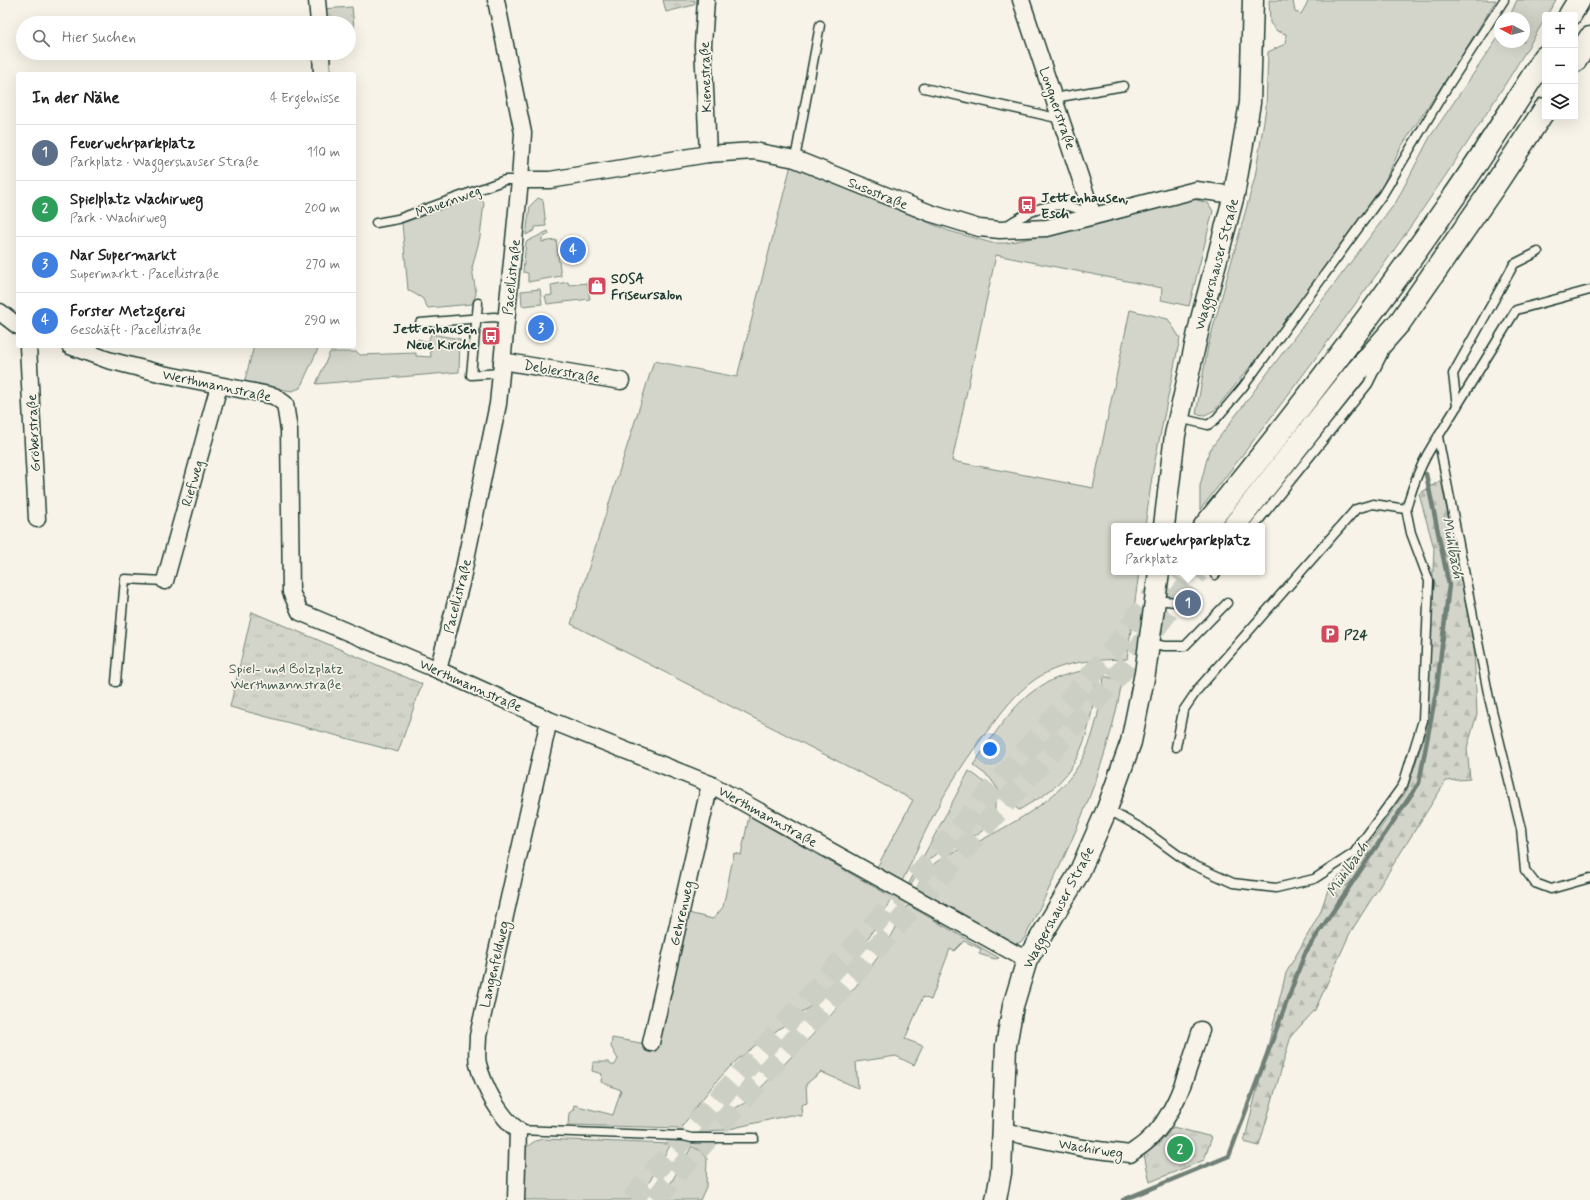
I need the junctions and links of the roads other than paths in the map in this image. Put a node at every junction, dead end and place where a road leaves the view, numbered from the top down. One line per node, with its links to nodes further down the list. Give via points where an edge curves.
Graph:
1 (317, 0): 9 (street)
2 (496, 0): 23 (street, Pacellistraße, via 523,132)
3 (706, 0): 21 (street, Kienestraße, via 703,45)
4 (1021, 0): 18 (street, Longnerstraße)
5 (1253, 0): 24 (street, Waggershauser Straße, via 1250,103)
6 (1504, 0): 42 (lane, via 1446,89 1383,194 1243,387 1208,425)
7 (1579, 0): 8 (highway)
8 (1572, 12)
9 (318, 16)
10 (820, 25): 22 (lane)
11 (1590, 38): 12 (highway)
12 (1578, 56)
13 (321, 60): 15 (street)
14 (1542, 62): 47 (highway, via 1452,200 1396,280 1276,438)
15 (322, 72)
16 (1124, 86): 18 (lane)
17 (924, 88): 20 (lane)
18 (1054, 98): 20 (street, Longnerstraße)
19 (1542, 114): 33 (highway)
20 (1061, 119): 25 (street, Longnerstraße)
21 (708, 154): 22 (street, Susostraße, via 754,151); 23 (street, Susostraße, via 550,180)
22 (795, 159): 25 (street, Susostraße, via 930,213 979,228 1048,228)
23 (520, 180): 26 (lane, Mauernweg, via 505,180 398,219); 32 (street, Pacellistraße)
24 (1234, 195): 25 (street, Susostraße, via 1196,190); 42 (street, Waggershauser Straße, via 1201,319)
25 (1094, 216)
26 (376, 223)
27 (1538, 252): 41 (lane, via 1514,264 1453,374)
28 (1590, 290): 41 (lane, via 1516,310)
29 (478, 303): 31 (lane)
30 (0, 312): 35 (street)
31 (478, 318): 32 (lane); 34 (lane); 38 (lane, via 471,376)
32 (507, 319): 38 (street, Pacellistraße)
33 (1400, 322): 48 (highway, via 1357,371); 49 (lane, via 1368,384)
34 (420, 323)
35 (16, 324)
36 (28, 348): 45 (street, Gröberstraße)
37 (75, 348): 40 (street, Werthmannstraße, via 108,360)
38 (501, 367): 39 (street, Deblerstraße); 56 (street, Pacellistraße, via 498,404 461,583)
39 (621, 381)
40 (219, 386): 51 (street, Riefweg); 56 (street, Werthmannstraße, via 274,396 285,404 289,430 292,592 300,612)
41 (1458, 406): 43 (lane)
42 (1179, 418): 46 (street, Waggershauser Straße)
43 (1438, 437): 44 (lane, via 1416,475); 62 (lane, via 1489,698 1521,829 1525,870 1535,883 1551,888)
44 (1406, 509): 59 (lane, via 1373,504 1356,509 1198,689 1183,711); 61 (lane, via 1411,533 1429,581 1424,720 1403,785 1354,853 1314,879 1276,888 1233,883 1189,863 1141,828)
45 (37, 519)
46 (1164, 523)
47 (1207, 523)
48 (1236, 523)
49 (1256, 523)
50 (1159, 575): 52 (street, Waggershauser Straße)
51 (165, 581): 57 (lane, via 125,579)
52 (1156, 600): 54 (lane); 55 (street, Waggershauser Straße)
53 (1226, 603): 55 (lane, via 1185,646)
54 (1196, 604)
55 (1150, 643): 61 (street, Waggershauser Straße, via 1131,742)
56 (438, 670): 58 (street, Werthmannstraße)
57 (116, 682)
58 (549, 720): 60 (street, Werthmannstraße); 66 (street, Langenfeldweg, via 478,1036 478,1063 494,1104 507,1123)
59 (1176, 747)
60 (710, 784): 63 (street, Werthmannstraße); 65 (street, Gehrenweg)
61 (1107, 809): 63 (street, Waggershauser Straße, via 1079,873)
62 (1590, 878)
63 (1027, 960): 67 (street, Waggershauser Straße, via 1013,1006 1006,1046)
64 (1201, 1030): 67 (street, Wachirweg, via 1179,1094 1165,1120 1148,1140 1130,1154 1082,1148)
65 (651, 1043)
66 (518, 1130): 68 (lane, via 692,1138); 69 (street)
67 (1003, 1131): 70 (street, Waggershauser Straße, via 1001,1173)
68 (754, 1138)
69 (516, 1200)
70 (996, 1200)

